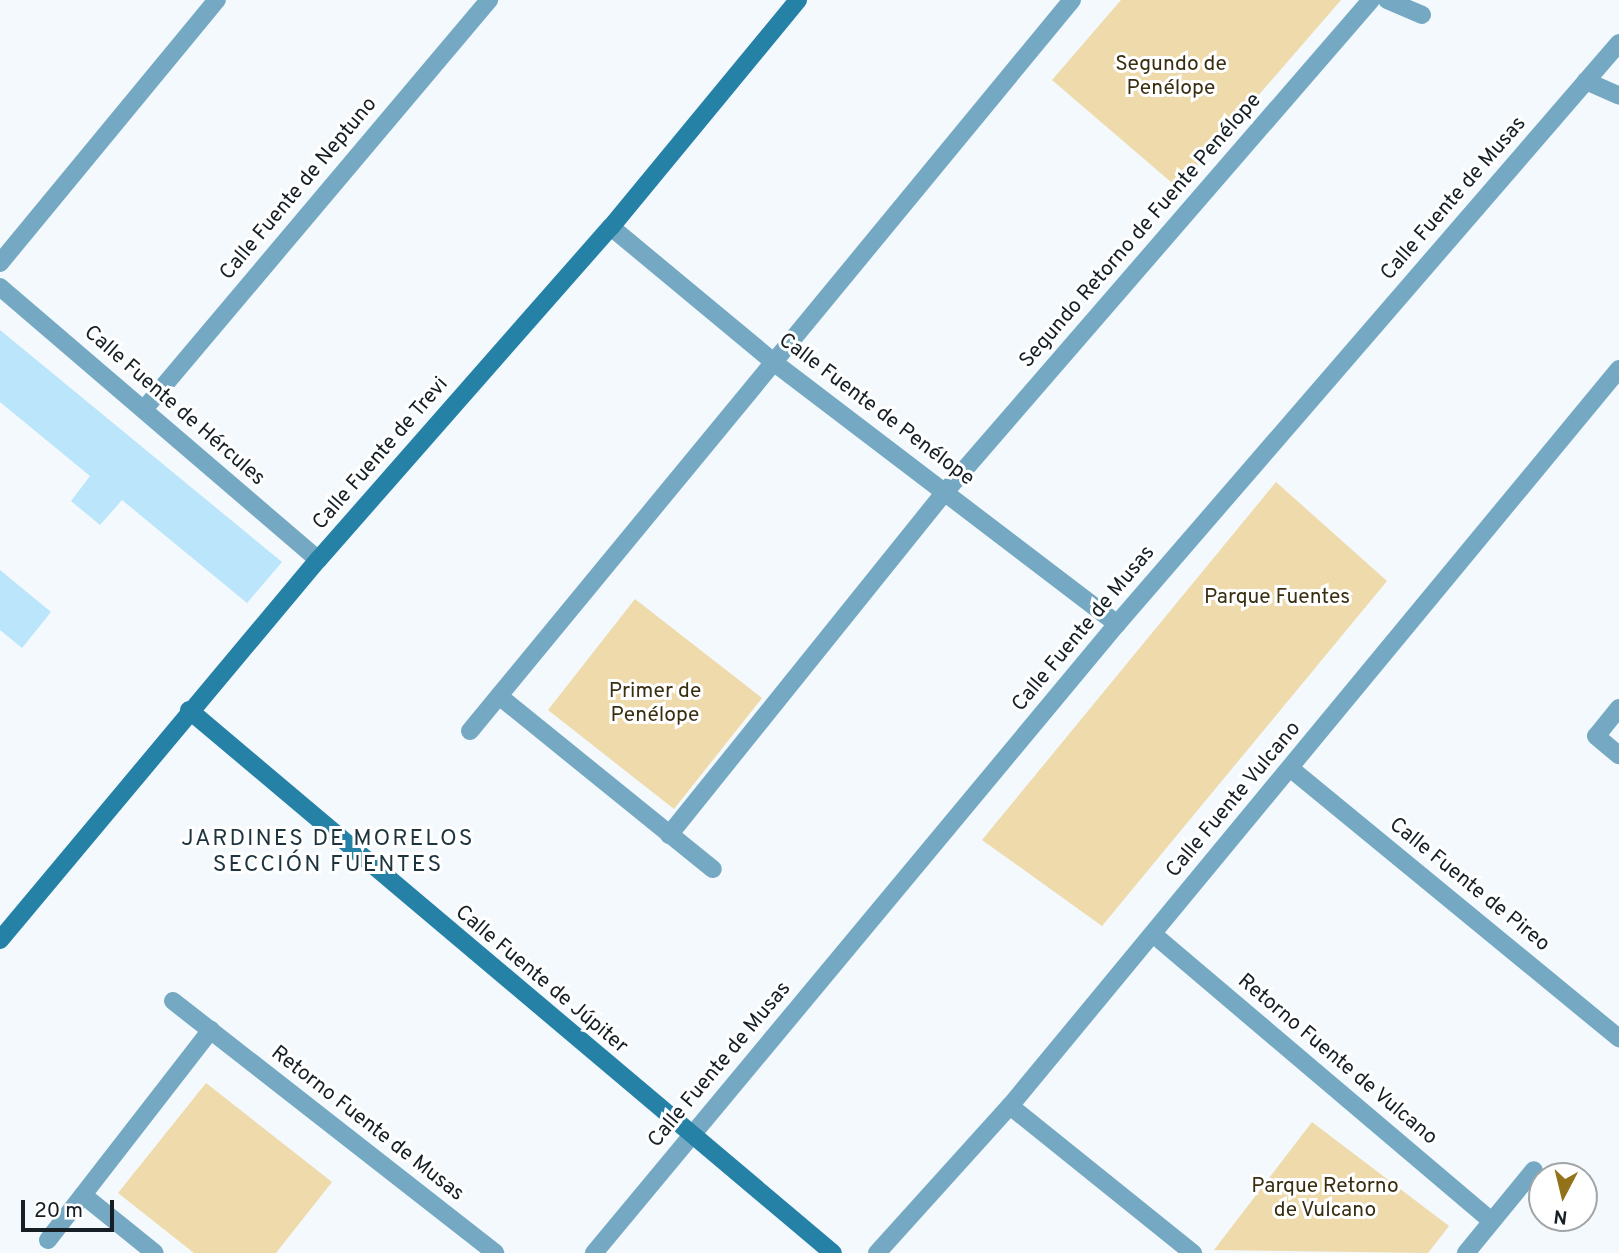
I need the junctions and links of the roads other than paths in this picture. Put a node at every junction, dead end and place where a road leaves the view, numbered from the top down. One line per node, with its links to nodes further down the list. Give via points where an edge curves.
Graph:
1 (217, 0): 12 (street)
2 (489, 0): 16 (street, Calle Fuente de Neptuno)
3 (797, 0): 11 (street, Calle Fuente de Trevi)
4 (1072, 0): 14 (street)
5 (1371, 0): 17 (street, Segundo Retorno de Fuente Penélope)
6 (1387, 0): 7 (street)
7 (1422, 15)
8 (1619, 43): 9 (street, Calle Fuente de Musas)
9 (1586, 81): 10 (street); 19 (street, Calle Fuente de Musas)
10 (1619, 96)
11 (611, 227): 14 (street, Calle Fuente de Penélope); 18 (street, Calle Fuente de Trevi)
12 (0, 262)
13 (0, 288): 16 (street, Calle Fuente de Hércules)
14 (776, 364): 17 (street, Calle Fuente de Penélope); 20 (street)
15 (1619, 369): 25 (street, Calle Fuente Vulcano)
16 (145, 408): 18 (street, Calle Fuente de Hércules)
17 (945, 492): 19 (street, Calle Fuente de Penélope); 26 (street, Segundo Retorno de Fuente Penélope)
18 (318, 560): 22 (street, Calle Fuente de Trevi)
19 (1116, 624): 34 (street, Calle Fuente de Musas)
20 (499, 696): 23 (street); 26 (street)
21 (1619, 708): 24 (street, via 1596,736)
22 (189, 710): 29 (street, Calle Fuente de Trevi); 34 (street, Calle Fuente de Júpiter)
23 (470, 731)
24 (1619, 755)
25 (1290, 768): 28 (street, Calle Fuente Vulcano); 32 (street, Calle Fuente de Pireo)
26 (669, 835): 27 (street)
27 (713, 869)
28 (1153, 934): 33 (street, Calle Fuente Vulcano); 37 (street, Retorno Fuente de Vulcano)
29 (0, 940)
30 (173, 1002): 31 (street, Retorno Fuente de Musas)
31 (211, 1030): 36 (street); 40 (street, Retorno Fuente de Musas)
32 (1619, 1038)
33 (1010, 1106): 43 (street, Calle Fuente Vulcano); 44 (street)
34 (690, 1136): 41 (street, Calle Fuente de Musas); 42 (street, Calle Fuente de Júpiter)
35 (1528, 1177): 37 (street)
36 (83, 1195): 38 (street); 39 (street)
37 (1492, 1221): 45 (street)
38 (48, 1240)
39 (155, 1253)
40 (495, 1253)
41 (594, 1253)
42 (833, 1253)
43 (877, 1253)
44 (1193, 1253)
45 (1466, 1253)

